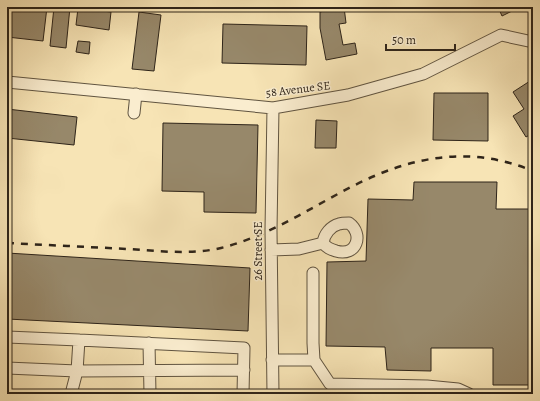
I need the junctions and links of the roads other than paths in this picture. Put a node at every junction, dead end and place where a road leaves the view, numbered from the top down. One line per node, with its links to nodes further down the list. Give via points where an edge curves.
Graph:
1 (533, 42): 4 (street, 58 Avenue SE, via 501,35 423,74 348,95)
2 (7, 82): 3 (street, 58 Avenue SE)
3 (136, 94): 4 (street, 58 Avenue SE); 5 (street)
4 (273, 108): 7 (street, 26 Street SE)
5 (134, 113)
6 (323, 243): 7 (street, via 299,249)
7 (271, 250): 12 (street, 26 Street SE)
8 (313, 273): 13 (street)
9 (7, 338): 10 (street)
10 (79, 340): 11 (street); 17 (street)
11 (149, 343): 15 (street); 16 (street, via 244,348)
12 (272, 360): 13 (street); 21 (street, 26 Street SE)
13 (314, 360): 22 (street, via 330,384 427,386 458,389)
14 (7, 368): 17 (street)
15 (150, 370): 16 (street); 17 (street); 19 (street)
16 (244, 370): 20 (street)
17 (77, 371): 18 (street)
18 (71, 394)
19 (150, 394)
20 (243, 394)
21 (273, 394)
22 (469, 394)

